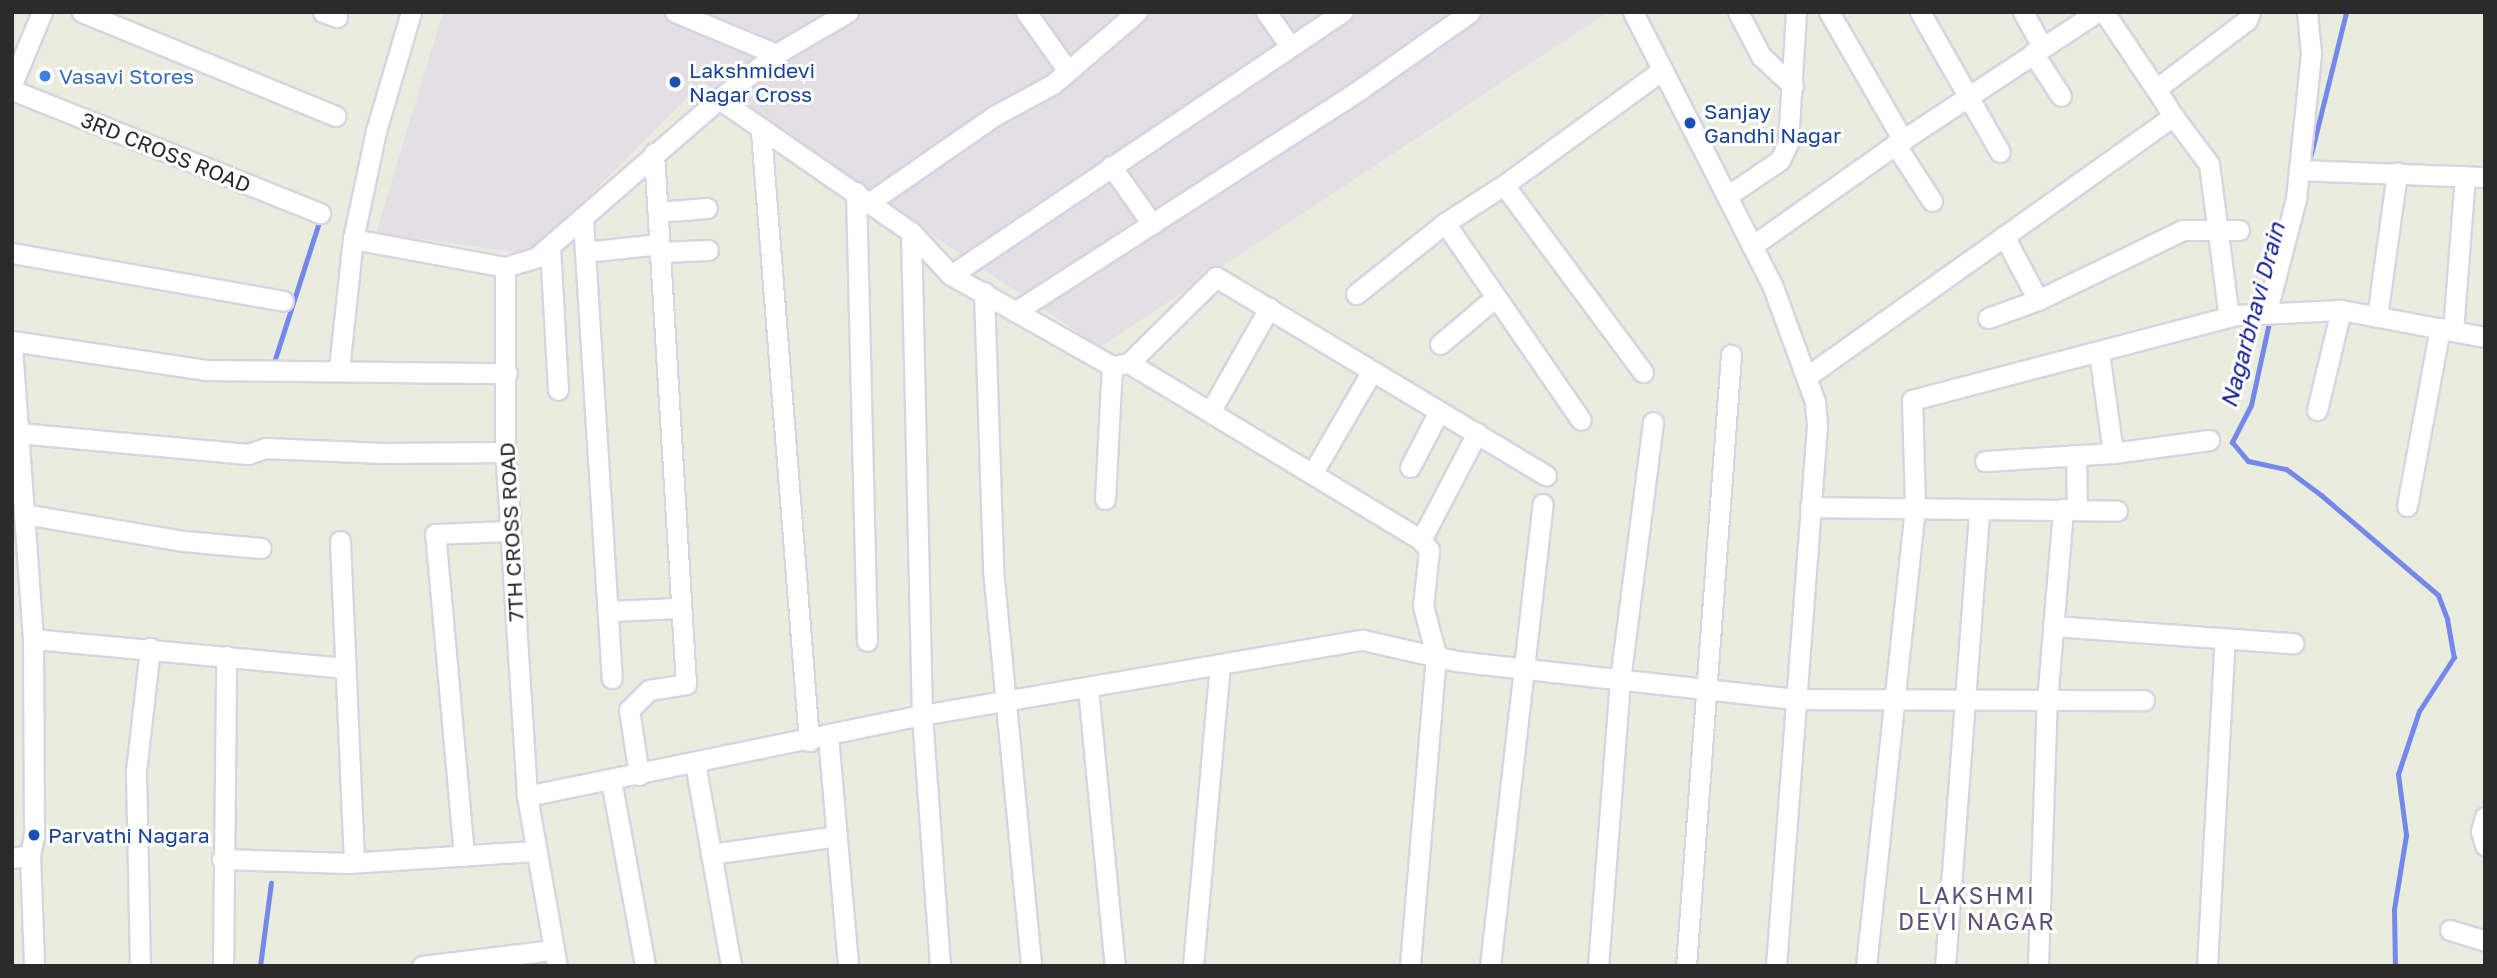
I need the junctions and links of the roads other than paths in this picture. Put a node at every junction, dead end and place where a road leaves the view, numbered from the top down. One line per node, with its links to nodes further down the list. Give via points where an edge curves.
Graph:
1 (41, 12): 26 (street)
2 (82, 12): 33 (street)
3 (411, 12): 58 (street, via 376,131)
4 (675, 12): 23 (street)
5 (848, 12): 23 (street)
6 (1026, 12): 25 (street)
7 (1137, 12): 25 (street)
8 (1266, 12): 21 (street)
9 (1343, 12): 21 (street)
10 (1470, 12): 53 (street)
11 (1633, 12): 24 (street)
12 (1738, 12): 27 (street, via 1761,56)
13 (1796, 12): 27 (street)
14 (1829, 12): 36 (street)
15 (1920, 12): 31 (street)
16 (2023, 12): 22 (street)
17 (2097, 12): 22 (street)
18 (2104, 12): 28 (street)
19 (2307, 12): 75 (street, via 2311,53 2296,199)
20 (2247, 15): 28 (street)
21 (1290, 46): 39 (street)
22 (2038, 49): 30 (street); 31 (street)
23 (776, 54): 32 (street)
24 (1662, 70): 44 (street); 45 (street)
25 (1068, 71): 46 (street)
26 (12, 84)
27 (1793, 86): 45 (street, via 1788,143 1780,160)
28 (2156, 89): 34 (street)
29 (12, 90): 50 (street, 3RD CROSS ROAD)
30 (2061, 96)
31 (1971, 97): 36 (street); 37 (street)
32 (719, 99): 35 (street); 38 (street)
33 (336, 116)
34 (2174, 117): 54 (street, via 2209,164); 57 (street)
35 (761, 132): 46 (street); 144 (street)
36 (1899, 142): 47 (street); 59 (street)
37 (2000, 152)
38 (654, 153): 49 (street); 51 (street)
39 (1111, 166): 53 (street); 66 (street)
40 (2308, 171): 41 (street)
41 (2397, 172): 42 (street); 77 (street)
42 (2465, 176): 43 (street); 79 (street)
43 (2485, 177)
44 (1504, 185): 52 (street); 88 (street)
45 (1727, 196): 59 (street)
46 (863, 197): 56 (street); 125 (street)
47 (1931, 201)
48 (707, 208): 49 (street)
49 (657, 212): 61 (street)
50 (320, 213)
51 (583, 220): 60 (street); 63 (street)
52 (1445, 223): 68 (street); 69 (street)
53 (1152, 224): 73 (street)
54 (2215, 228): 55 (street); 70 (street, via 2183,230 2161,238); 76 (street)
55 (2239, 230)
56 (911, 232): 66 (street); 143 (street)
57 (2004, 236): 70 (street); 90 (street)
58 (353, 239): 65 (street); 86 (street)
59 (1752, 246): 90 (street)
60 (550, 247): 65 (street, via 537,257); 91 (street)
61 (660, 248): 62 (street); 63 (street); 120 (street)
62 (708, 250)
63 (585, 252): 121 (street)
64 (12, 253): 71 (street)
65 (505, 267): 89 (street, 7TH CROSS ROAD)
66 (951, 275): 67 (street)
67 (984, 292): 73 (street); 142 (street, via 993,569)
68 (1356, 294)
69 (1496, 297): 82 (street); 95 (street)
70 (2038, 300): 78 (street)
71 (283, 301)
72 (1269, 308): 85 (street, via 1216,277); 87 (street); 94 (street)
73 (1018, 310): 85 (street)
74 (2341, 310): 75 (street); 77 (street); 92 (street)
75 (2266, 314): 76 (street)
76 (2233, 316): 83 (street)
77 (2377, 317): 79 (street)
78 (1988, 318)
79 (2446, 329): 80 (street); 109 (street)
80 (2485, 337)
81 (12, 343): 86 (street, via 207,370); 97 (street)
82 (1440, 344)
83 (2099, 352): 101 (street); 111 (street, via 1912,400)
84 (1731, 355): 136 (street)
85 (1120, 365): 94 (street); 107 (street)
86 (339, 369): 89 (street)
87 (1372, 371): 93 (street); 105 (street)
88 (1643, 372)
89 (506, 373): 100 (street, 7TH CROSS ROAD)
90 (1809, 375): 110 (street, via 1816,426)
91 (558, 390)
92 (2317, 410)
93 (1439, 411): 98 (street); 104 (street)
94 (1210, 412): 105 (street)
95 (1581, 420)
96 (1653, 422): 134 (street)
97 (18, 433): 100 (street, via 248,454 265,448); 115 (street)
98 (1477, 433): 106 (street); 117 (street)
99 (2209, 440): 101 (street)
100 (505, 452): 116 (street, 7TH CROSS ROAD)
101 (2113, 453): 102 (street)
102 (2076, 455): 103 (street); 113 (street)
103 (1985, 461)
104 (1410, 467)
105 (1312, 474): 117 (street)
106 (1546, 475)
107 (1105, 499)
108 (1543, 504): 132 (street)
109 (2407, 506)
110 (1810, 507): 111 (street); 137 (street)
111 (1915, 508): 112 (street); 138 (street)
112 (1979, 509): 113 (street); 139 (street)
113 (2070, 509): 114 (street); 122 (street)
114 (2117, 511)
115 (24, 514): 119 (street, via 184,541); 124 (street)
116 (510, 531): 148 (street, 7TH CROSS ROAD); 155 (street, via 435,534)
117 (1421, 540): 128 (street, via 1429,550 1423,606)
118 (340, 541): 131 (street)
119 (261, 548)
120 (680, 608): 121 (street); 146 (street, via 686,684 649,690 629,710)
121 (608, 611): 133 (street)
122 (2053, 626): 123 (street); 141 (street)
123 (2225, 638): 126 (street); 180 (street)
124 (33, 639): 127 (street); 154 (street, via 34,835)
125 (867, 640)
126 (2293, 643)
127 (150, 648): 129 (street); 162 (street, via 136,771)
128 (1436, 655): 130 (street, via 1363,640); 132 (street); 172 (street)
129 (226, 656): 131 (street); 156 (street)
130 (1220, 665): 135 (street); 171 (street)
131 (343, 668): 157 (street)
132 (1522, 670): 134 (street); 173 (street)
133 (612, 678)
134 (1620, 680): 136 (street); 174 (street)
135 (1088, 688): 142 (street); 170 (street)
136 (1710, 689): 137 (street); 175 (street)
137 (1794, 699): 138 (street); 176 (street)
138 (1892, 700): 139 (street); 177 (street)
139 (1962, 700): 141 (street); 178 (street)
140 (2144, 700): 141 (street)
141 (2047, 701): 179 (street)
142 (1003, 703): 143 (street); 169 (street)
143 (922, 715): 144 (street); 168 (street)
144 (818, 738): 145 (street); 150 (street)
145 (695, 763): 146 (street); 153 (street)
146 (639, 775): 147 (street)
147 (611, 780): 148 (street); 165 (street)
148 (527, 796): 152 (street, 7TH CROSS ROAD)
149 (2485, 817): 151 (street, via 2481,841)
150 (837, 836): 153 (street); 167 (street)
151 (2485, 845)
152 (534, 851): 155 (street); 160 (street, 7TH CROSS ROAD)
153 (711, 854): 166 (street)
154 (21, 856): 161 (street)
155 (464, 856): 157 (street)
156 (222, 859): 157 (street); 163 (street)
157 (354, 862)
158 (2450, 929): 159 (street)
159 (2485, 940)
160 (555, 958): 164 (street)
161 (34, 966)
162 (140, 966)
163 (223, 966)
164 (422, 966)
165 (645, 966)
166 (731, 966)
167 (848, 966)
168 (940, 966)
169 (1031, 966)
170 (1115, 966)
171 (1193, 966)
172 (1410, 966)
173 (1490, 966)
174 (1598, 966)
175 (1686, 966)
176 (1776, 966)
177 (1866, 966)
178 (1945, 966)
179 (2038, 966)
180 (2207, 966)

